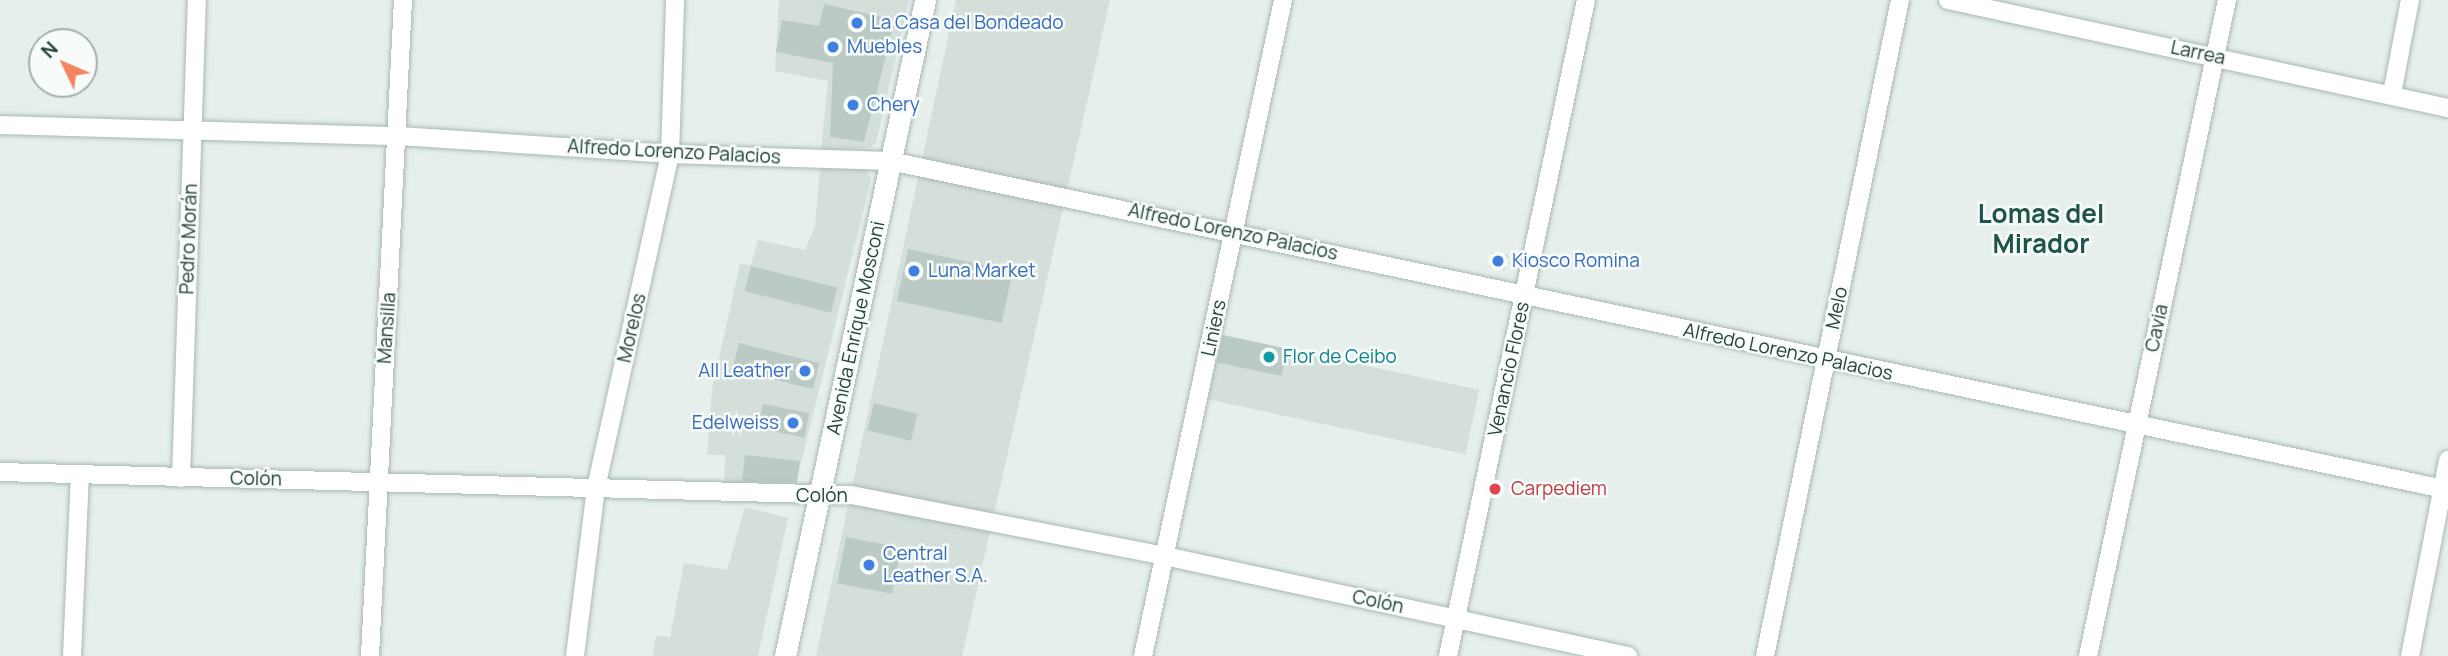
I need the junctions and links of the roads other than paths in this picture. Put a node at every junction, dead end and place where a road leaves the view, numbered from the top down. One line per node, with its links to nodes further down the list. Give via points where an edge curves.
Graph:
1 (197, 0): 15 (street, Pedro Morán)
2 (403, 0): 16 (street, Mansilla)
3 (676, 0): 17 (street, Morelos)
4 (925, 0): 18 (main road, Avenida Enrique Mosconi)
5 (1283, 0): 19 (street, Liniers)
6 (1586, 0): 20 (street, Venancio Flores)
7 (1900, 0): 21 (street, Melo)
8 (1948, 0): 11 (street, Larrea)
9 (2228, 0): 11 (street, Cavia)
10 (2410, 0): 12 (street)
11 (2216, 57): 12 (street, Larrea); 22 (street, Cavia)
12 (2392, 94): 13 (street, Larrea)
13 (2448, 108)
14 (0, 125): 15 (street, Alfredo Lorenzo Palacios)
15 (193, 129): 16 (street, Alfredo Lorenzo Palacios); 26 (street, Pedro Morán)
16 (399, 136): 17 (street, Alfredo Lorenzo Palacios); 27 (street, Mansilla)
17 (670, 154): 18 (street, Alfredo Lorenzo Palacios); 28 (street, Morelos)
18 (890, 161): 19 (street, Alfredo Lorenzo Palacios); 30 (main road, Avenida Enrique Mosconi)
19 (1234, 232): 20 (street, Alfredo Lorenzo Palacios); 31 (street, Liniers)
20 (1524, 297): 21 (street, Alfredo Lorenzo Palacios); 32 (street, Venancio Flores)
21 (1826, 361): 22 (street, Alfredo Lorenzo Palacios); 40 (street, Melo)
22 (2137, 424): 29 (street, Alfredo Lorenzo Palacios); 41 (street, Cavia)
23 (2448, 460): 29 (street)
24 (0, 472): 25 (street, Colón)
25 (80, 475): 26 (street, Colón); 33 (street)
26 (181, 478): 27 (street, Colón)
27 (377, 482): 28 (street, Colón); 34 (street, Mansilla)
28 (596, 488): 30 (street, Colón); 35 (street, Morelos)
29 (2445, 489): 42 (street)
30 (821, 495): 31 (street, Colón, via 851,495); 36 (main road, Avenida Enrique Mosconi)
31 (1166, 556): 32 (street, Colón); 37 (street, Liniers)
32 (1455, 619): 38 (street, Venancio Flores); 39 (street, Colón)
33 (72, 656)
34 (370, 656)
35 (575, 656)
36 (785, 656)
37 (1143, 656)
38 (1448, 656)
39 (1628, 656)
40 (1765, 656)
41 (2088, 656)
42 (2410, 656)

